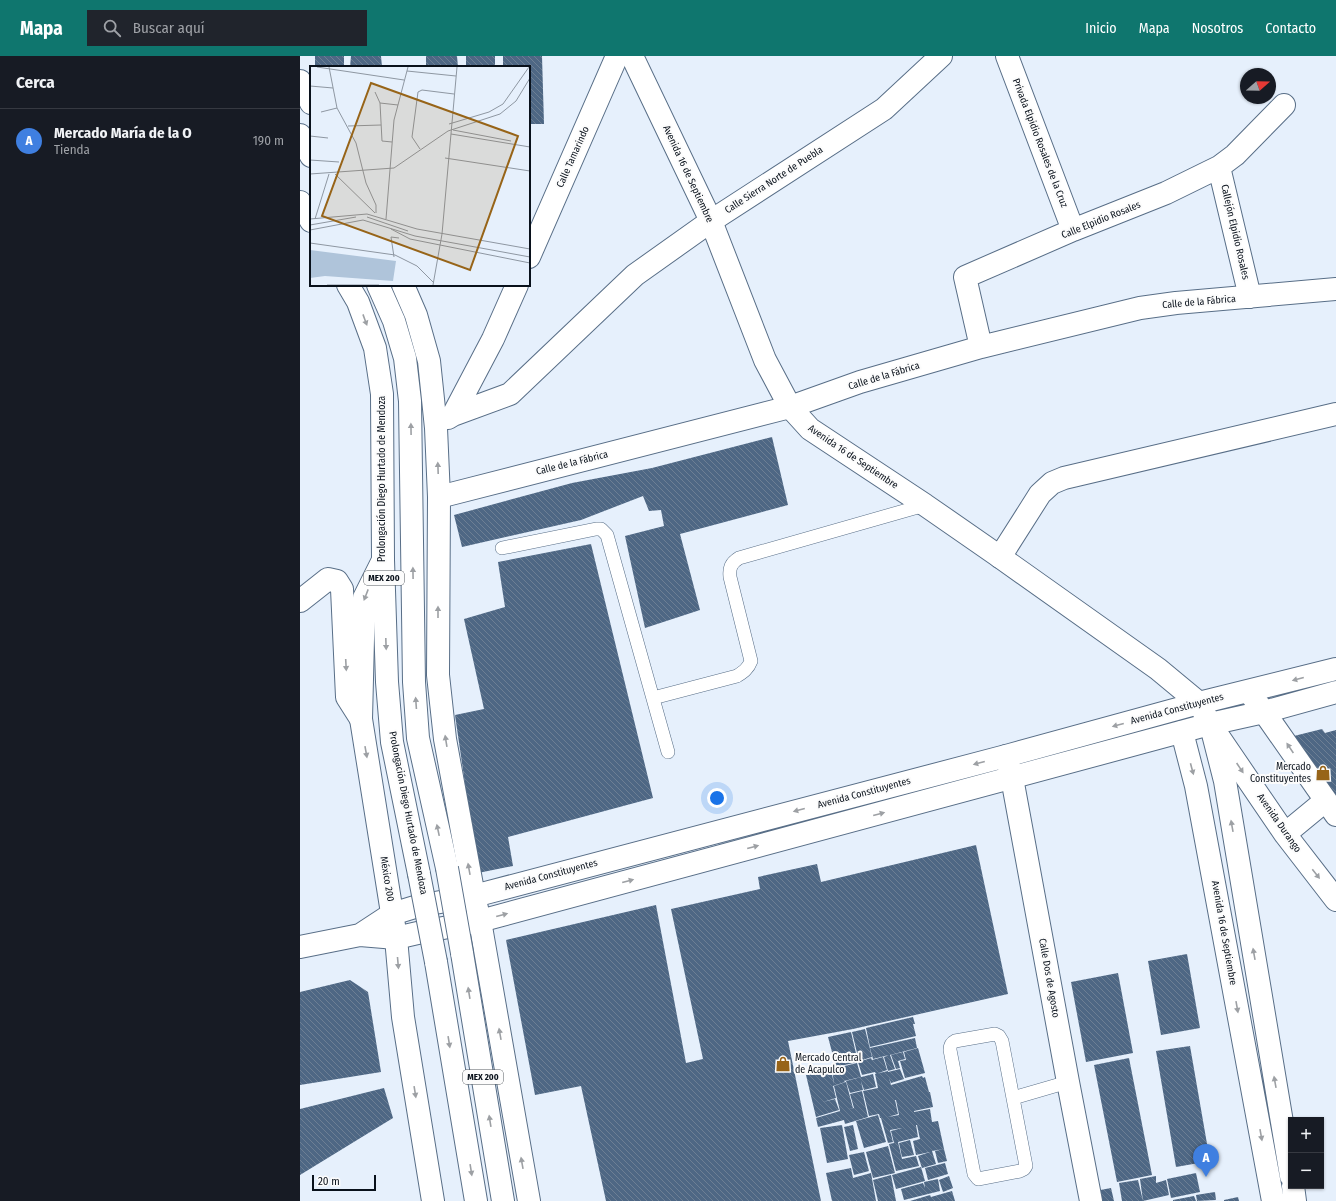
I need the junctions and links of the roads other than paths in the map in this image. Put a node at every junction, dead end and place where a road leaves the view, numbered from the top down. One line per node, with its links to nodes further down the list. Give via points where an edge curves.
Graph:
1 (617, 56): 15 (street, Calle Tamarindo)
2 (632, 56): 13 (street, Avenida 16 de Septiembre)
3 (941, 56): 13 (street, Calle Sierra Norte de Puebla, via 884,109)
4 (1007, 56): 14 (street, Privada Elpidio Rosales de la Cruz)
5 (300, 81): 6 (street)
6 (310, 101)
7 (1284, 105): 10 (street, Calle Elpidio Rosales, via 1235,155)
8 (300, 135): 9 (street)
9 (310, 154)
10 (1219, 167): 14 (street, Calle Elpidio Rosales, via 1166,193); 21 (street, Callejón Elpidio Rosales)
11 (300, 202): 12 (street)
12 (310, 219)
13 (711, 221): 23 (street, Avenida 16 de Septiembre, via 765,360); 25 (street, Calle Sierra Norte de Puebla, via 635,275 510,394)
14 (1073, 230): 22 (street, Calle Elpidio Rosales, via 965,277)
15 (530, 255)
16 (349, 286): 30 (street, Prolongación Diego Hurtado de Mendoza / MEX 200, one-way to 30, via 358,302 375,348 382,394)
17 (378, 286): 63 (street, MEX 200, one-way to 17, bridge, via 447,868 418,738 414,682 410,401 405,358 394,321)
18 (403, 286): 25 (street, via 416,315)
19 (517, 286): 25 (street, via 494,339)
20 (1336, 289): 21 (street, Calle de la Fábrica)
21 (1250, 297): 22 (street, Calle de la Fábrica, via 1140,308)
22 (981, 347): 23 (street, Calle de la Fábrica, via 860,382)
23 (790, 407): 26 (street, Calle de la Fábrica); 27 (street, Avenida 16 de Septiembre, via 810,429)
24 (1336, 414): 29 (street, via 1072,476 1052,483 1040,494)
25 (445, 421): 26 (street, one-way to 25)
26 (439, 497): 48 (street, one-way to 26, via 445,739 438,675)
27 (925, 506): 29 (street, Avenida 16 de Septiembre); 36 (lane, via 739,558 733,562 729,569 730,577 751,661 749,666 737,676)
28 (502, 548): 36 (lane, via 596,529 604,531)
29 (1000, 557): 32 (street, Avenida 16 de Septiembre)
30 (383, 560): 40 (street, México 200, one-way to 40, via 364,598); 62 (street, Prolongación Diego Hurtado de Mendoza / MEX 200, one-way to 62, bridge, via 387,682 392,742 436,962)
31 (300, 601): 40 (street, one-way to 40, via 328,579 337,581 342,589 347,697)
32 (1158, 669): 37 (street, Avenida 16 de Septiembre); 38 (street, Avenida 16 de Septiembre)
33 (1336, 669): 34 (street, Avenida Constituyentes, one-way to 34)
34 (1249, 692): 37 (street, Avenida Constituyentes); 39 (street)
35 (1336, 692): 39 (street)
36 (653, 698): 43 (lane)
37 (1199, 703): 38 (street, Avenida Constituyentes); 41 (street, Avenida 16 de Septiembre)
38 (1176, 709): 42 (street, Avenida 16 de Septiembre); 44 (street, Avenida Constituyentes, one-way to 44)
39 (1264, 712): 41 (street); 46 (street, one-way to 39)
40 (360, 719): 50 (street, México 200, one-way to 50)
41 (1210, 724): 42 (street); 47 (street, Avenida Durango, one-way to 47); 57 (street, Avenida 16 de Septiembre, one-way to 41, via 1225,781)
42 (1182, 732): 45 (street); 59 (street, Avenida 16 de Septiembre, one-way to 59, via 1196,786)
43 (668, 752)
44 (1006, 756): 45 (street, Calle Dos de Agosto); 48 (street, Avenida Constituyentes, one-way to 48)
45 (1012, 778): 51 (street, one-way to 45); 55 (street, Calle Dos de Agosto)
46 (1331, 808): 47 (street)
47 (1285, 834): 49 (street, Avenida Durango, one-way to 49)
48 (474, 896): 50 (street, Avenida Constituyentes, via 418,906); 51 (street)
49 (1336, 900)
50 (392, 914): 52 (street, Avenida Constituyentes); 53 (street, México 200)
51 (480, 921): 53 (street); 64 (street, one-way to 51)
52 (360, 935): 53 (street); 54 (street)
53 (396, 938): 61 (street, México 200, one-way to 61, via 403,1017)
54 (300, 947)
55 (1068, 1082): 56 (lane); 65 (street, Calle Dos de Agosto)
56 (1013, 1098): 56 (lane, via 1026,1166 1020,1171 978,1179 974,1174 950,1050 952,1043 995,1034 999,1036)
57 (1288, 1158)
58 (1288, 1177): 59 (street)
59 (1269, 1180): 66 (street, Avenida 16 de Septiembre)
60 (1293, 1189): 67 (street)
61 (433, 1201)
62 (476, 1201)
63 (503, 1201)
64 (529, 1201)
65 (1092, 1201)
66 (1273, 1201)
67 (1295, 1201)

